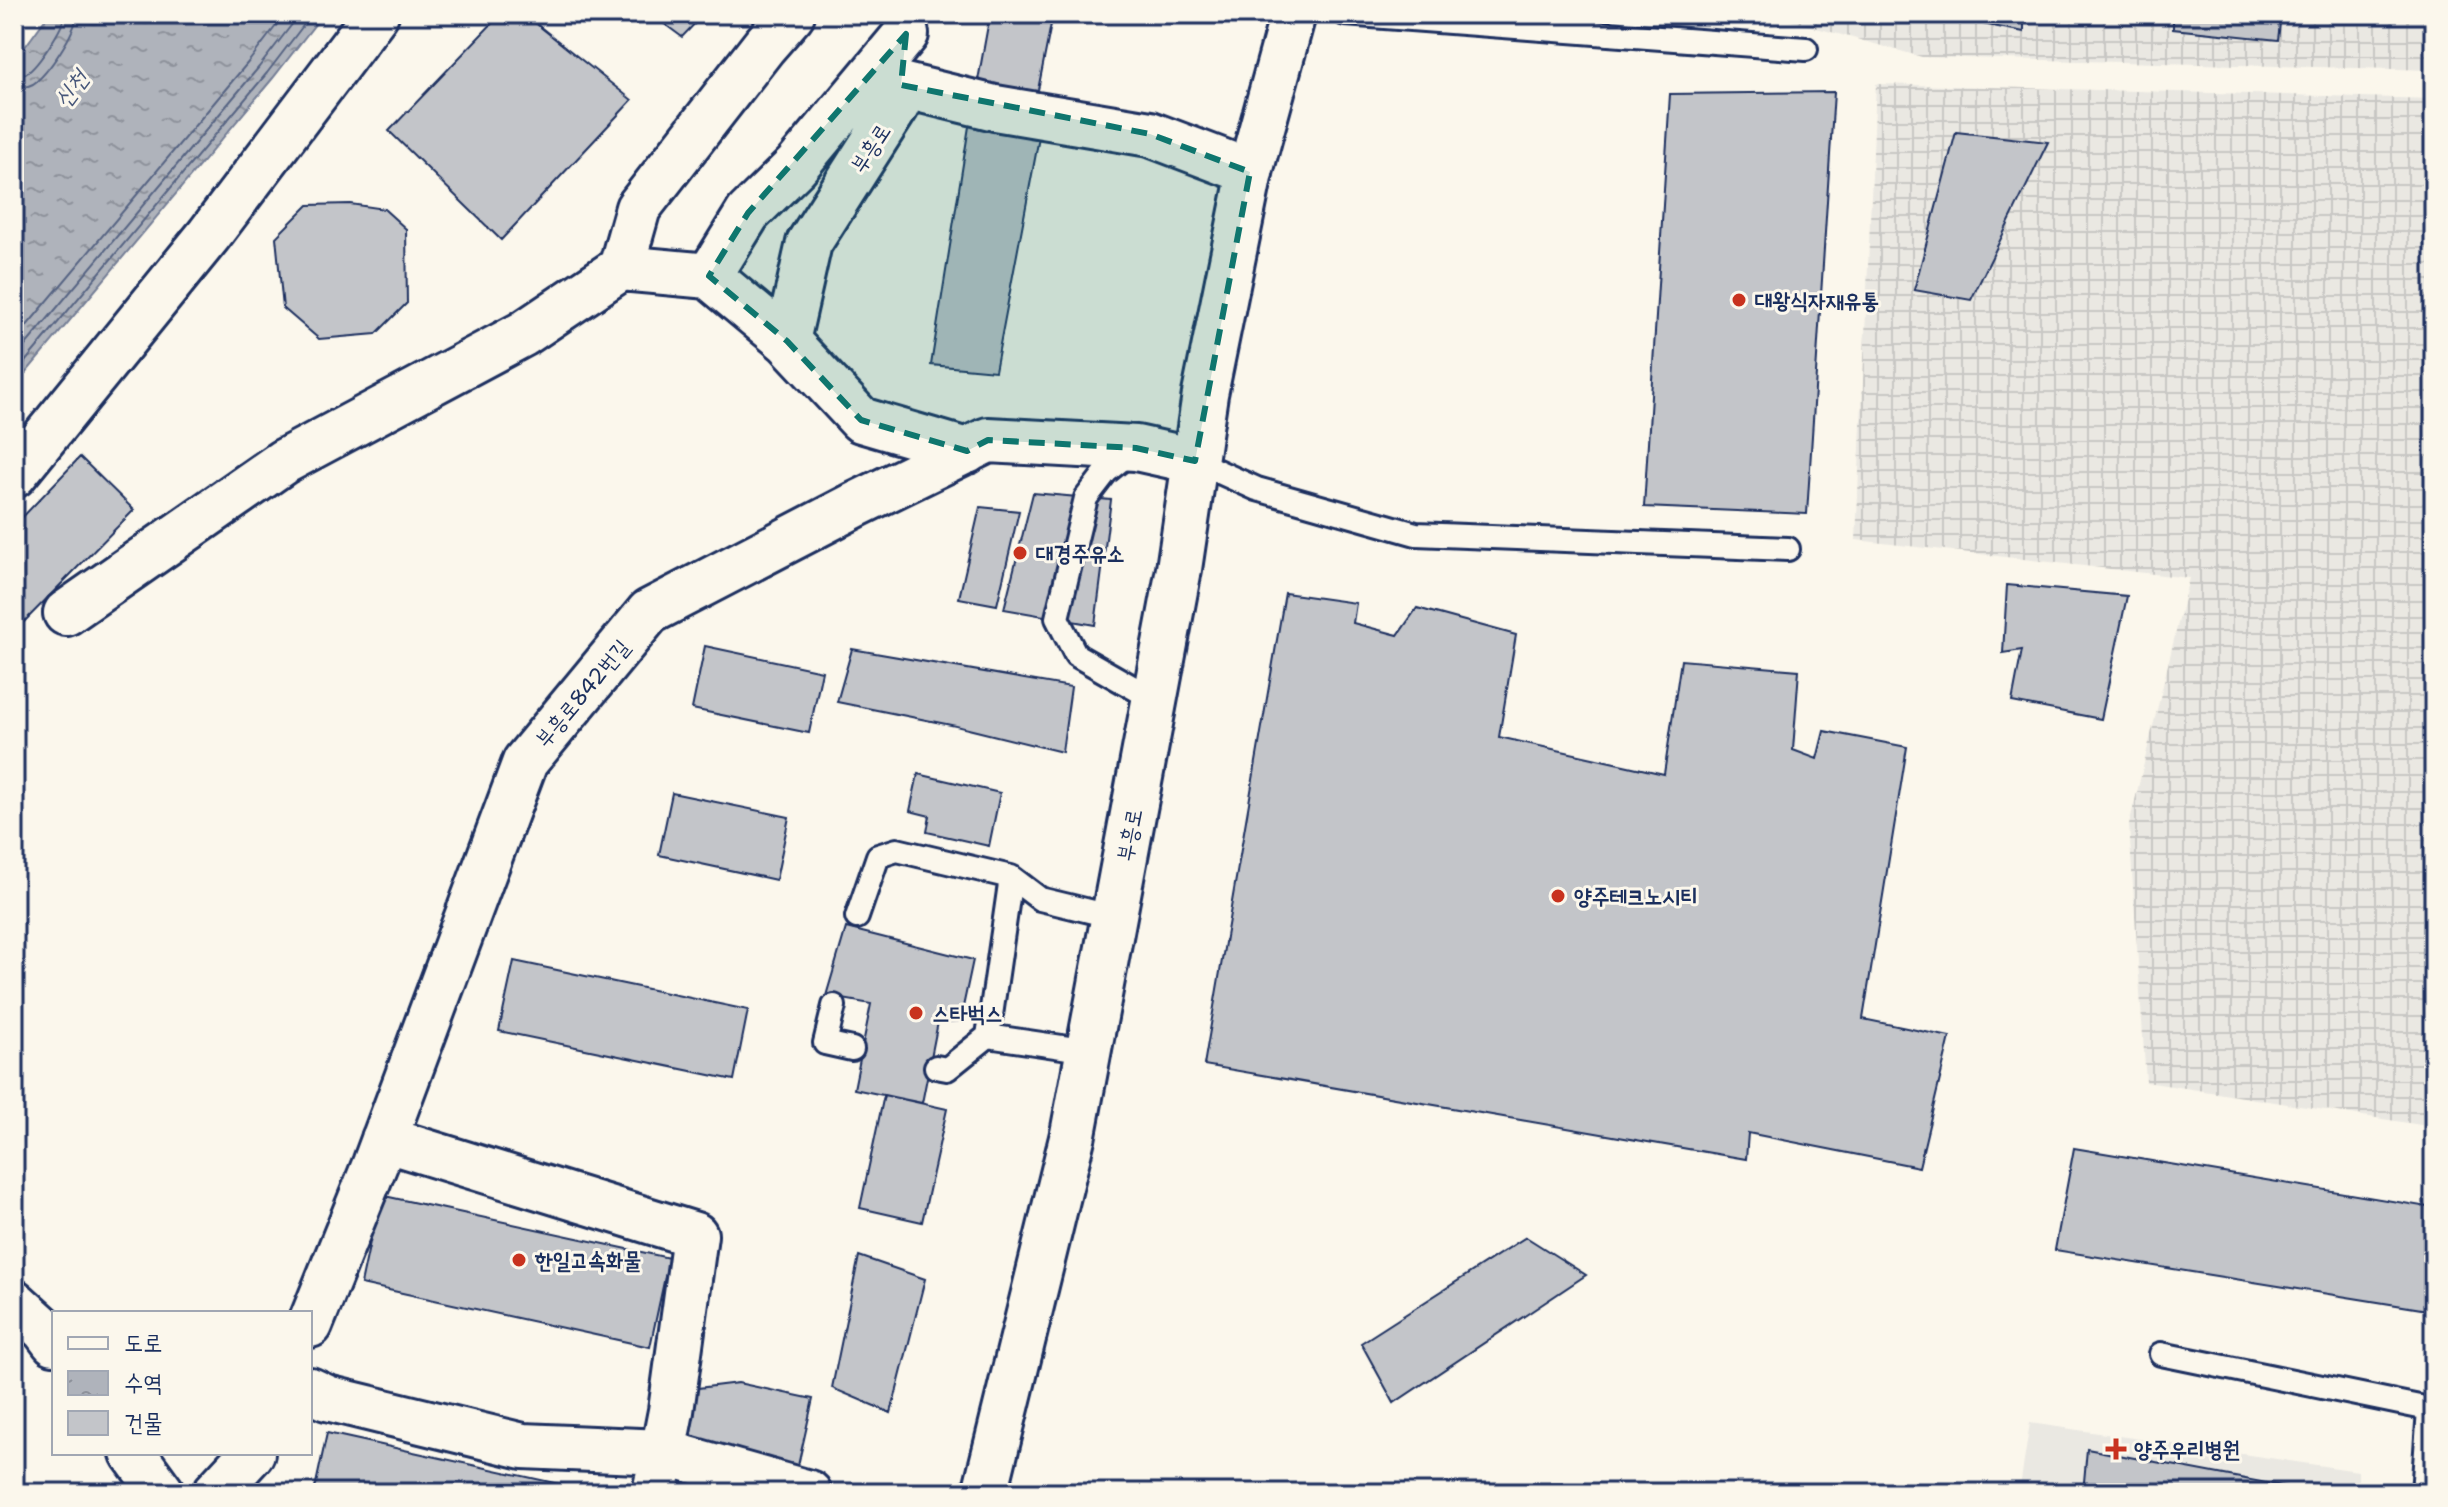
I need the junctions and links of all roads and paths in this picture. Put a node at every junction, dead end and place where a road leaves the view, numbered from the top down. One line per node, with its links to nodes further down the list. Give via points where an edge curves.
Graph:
1 (376, 14): 15 (street, via 209,235)
2 (792, 14): 9 (street, via 638,208)
3 (1293, 14): 8 (street, 부흥로)
4 (1345, 14): 6 (lane)
5 (912, 24): 7 (street, 부흥로); 10 (street, via 796,166 748,213)
6 (1806, 49)
7 (901, 85): 8 (street, via 995,108 1150,134); 11 (street, 부흥로, via 897,105 809,243)
8 (1250, 172): 14 (street, 부흥로)
9 (621, 268): 10 (street); 17 (street, via 523,334 283,462)
10 (709, 276): 11 (street)
11 (787, 341): 13 (street, via 861,420)
12 (1136, 448): 13 (street, 부흥로842번길, via 988,440); 14 (street, 부흥로842번길); 18 (lane, via 1106,472 1086,498 1057,618 1076,655)
13 (967, 451): 27 (street, 부흥로842번길, via 649,612 525,762)
14 (1195, 461): 16 (lane, via 1257,489 1416,534); 18 (street, 부흥로)
15 (14, 475)
16 (1788, 549)
17 (66, 613)
18 (1155, 700): 21 (street, 부흥로)
19 (1011, 877): 20 (lane, via 897,850 878,856); 21 (lane, via 1040,899); 23 (lane)
20 (857, 917)
21 (1114, 917): 25 (street, 부흥로)
22 (834, 1006): 24 (lane, via 825,1043)
23 (988, 1036): 25 (lane); 26 (lane, via 947,1069)
24 (852, 1049)
25 (1089, 1051): 39 (street, 부흥로)
26 (936, 1067)
27 (384, 1139): 29 (street, 부흥로842번길); 35 (street, via 695,1235)
28 (14, 1302): 30 (street)
29 (312, 1320)
30 (52, 1339)
31 (2161, 1354): 40 (lane, via 2429,1409)
32 (312, 1391): 35 (street, via 523,1446)
33 (134, 1455): 36 (street)
34 (250, 1455): 37 (street)
35 (659, 1472): 38 (street)
36 (162, 1493)
37 (215, 1493)
38 (809, 1493)
39 (985, 1493)
40 (2423, 1493)

